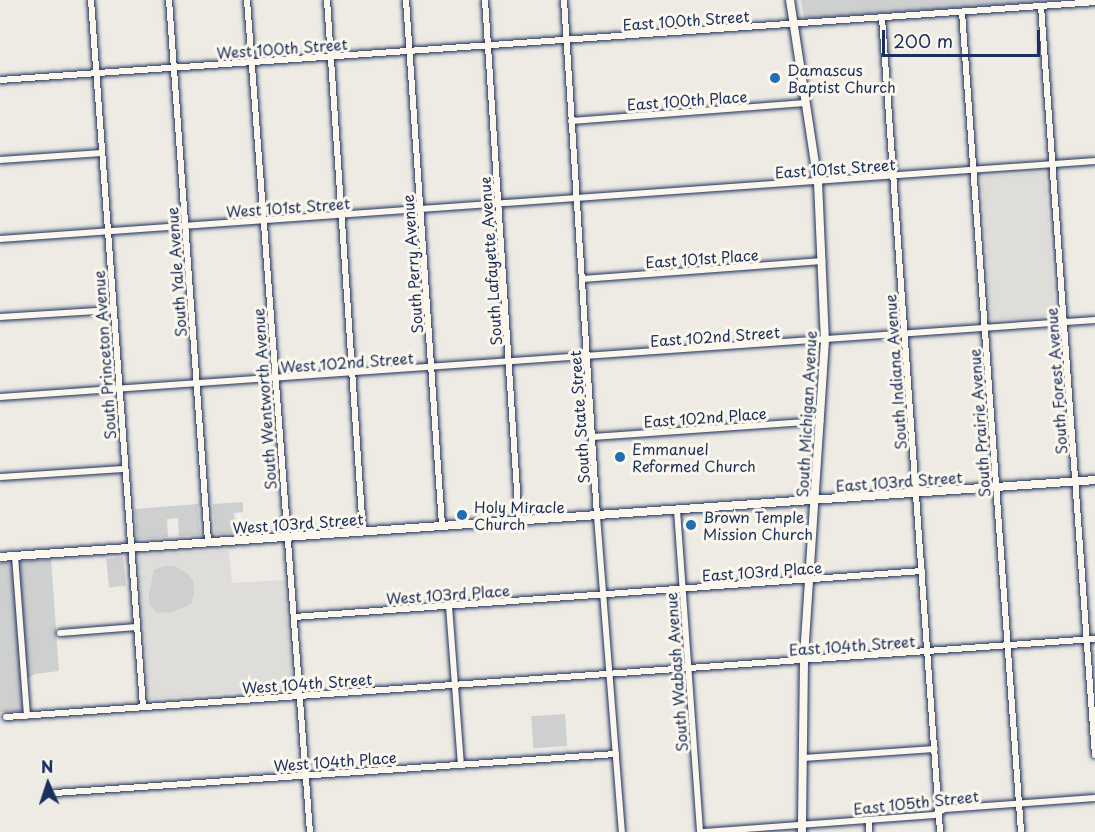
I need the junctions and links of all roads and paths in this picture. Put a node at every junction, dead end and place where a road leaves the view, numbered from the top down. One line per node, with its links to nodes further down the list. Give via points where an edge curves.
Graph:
1 (91, 0): 20 (street, South Princeton Avenue)
2 (169, 0): 19 (street, South Yale Avenue)
3 (247, 0): 18 (street, South Wentworth Avenue)
4 (327, 0): 17 (street)
5 (406, 0): 16 (street, South Perry Avenue)
6 (484, 0): 15 (street, South Lafayette Avenue)
7 (564, 0): 14 (street, South State Street)
8 (790, 0): 13 (main road, South Michigan Avenue)
9 (1095, 2): 10 (street, East 100th Street)
10 (1041, 6): 11 (street, East 100th Street); 27 (street, South Forest Avenue)
11 (962, 12): 12 (street, East 100th Street); 28 (street, South Prairie Avenue)
12 (882, 18): 13 (street, East 100th Street); 29 (street, South Indiana Avenue)
13 (794, 24): 14 (street, East 100th Street); 22 (main road, South Michigan Avenue)
14 (566, 41): 15 (street, West 100th Street); 23 (street, South State Street)
15 (488, 46): 16 (street, West 100th Street); 32 (street, South Lafayette Avenue)
16 (409, 52): 17 (street, West 100th Street); 33 (street, South Perry Avenue)
17 (331, 57): 18 (street, West 100th Street); 34 (street)
18 (252, 63): 19 (street, West 100th Street); 35 (street, South Wentworth Avenue)
19 (174, 68): 20 (street, West 100th Street); 36 (street, South Yale Avenue)
20 (96, 74): 21 (street, West 100th Street); 24 (street, South Princeton Avenue)
21 (0, 80)
22 (805, 103): 23 (street, East 100th Place); 30 (main road, South Michigan Avenue)
23 (571, 121): 31 (street, South State Street)
24 (102, 153): 25 (street); 37 (street, South Princeton Avenue)
25 (0, 160)
26 (1095, 161): 27 (street, East 101st Street)
27 (1052, 165): 28 (street, East 101st Street); 44 (street, South Forest Avenue)
28 (973, 170): 29 (street, East 101st Street); 45 (street, South Prairie Avenue)
29 (894, 176): 30 (street, East 101st Street); 46 (street, South Indiana Avenue)
30 (818, 182): 31 (street, East 101st Street); 39 (main road, South Michigan Avenue)
31 (577, 199): 32 (street, West 101st Street); 40 (street, South State Street)
32 (498, 205): 33 (street, West 101st Street); 49 (street, South Lafayette Avenue)
33 (420, 210): 34 (street, West 101st Street); 50 (street, South Perry Avenue)
34 (341, 215): 35 (street, West 101st Street); 51 (street)
35 (263, 221): 36 (street, West 101st Street); 52 (street, South Wentworth Avenue)
36 (185, 226): 37 (street, West 101st Street); 53 (street, South Yale Avenue)
37 (107, 231): 38 (street, West 101st Street); 41 (street, South Princeton Avenue)
38 (0, 239)
39 (822, 261): 40 (street, East 101st Place); 47 (main road, South Michigan Avenue)
40 (582, 279): 48 (street, South State Street)
41 (113, 310): 42 (street); 54 (street, South Princeton Avenue)
42 (0, 317)
43 (1095, 320): 44 (street, East 102nd Street)
44 (1064, 323): 45 (street, East 102nd Street); 61 (street, South Forest Avenue)
45 (984, 328): 46 (street, East 102nd Street); 62 (street, South Prairie Avenue)
46 (905, 334): 47 (street, East 102nd Street); 63 (street, South Indiana Avenue)
47 (825, 340): 48 (street, East 102nd Street); 56 (main road, South Michigan Avenue)
48 (587, 358): 49 (street, West 102nd Street); 57 (street, South State Street)
49 (509, 363): 50 (street, West 102nd Street); 67 (street, South Lafayette Avenue)
50 (431, 368): 51 (street, West 102nd Street); 68 (street, South Perry Avenue)
51 (353, 373): 52 (street, West 102nd Street); 69 (street)
52 (274, 379): 53 (street, West 102nd Street); 70 (street, South Wentworth Avenue)
53 (197, 384): 54 (street, West 102nd Street); 71 (street, South Yale Avenue)
54 (119, 389): 55 (street, West 102nd Street); 58 (street, South Princeton Avenue)
55 (0, 398)
56 (820, 421): 57 (street, East 102nd Place); 64 (main road, South Michigan Avenue)
57 (592, 437): 66 (street, South State Street)
58 (124, 469): 59 (street); 72 (street, South Princeton Avenue)
59 (0, 477)
60 (1095, 480): 61 (main road, East 103rd Street)
61 (1075, 482): 62 (main road, East 103rd Street); 84 (street, South Forest Avenue)
62 (995, 487): 63 (main road, East 103rd Street); 85 (street, South Prairie Avenue)
63 (916, 493): 64 (main road, East 103rd Street); 75 (street, South Indiana Avenue)
64 (814, 500): 65 (main road, East 103rd Street); 76 (main road, South Michigan Avenue)
65 (676, 510): 66 (main road, East 103rd Street); 77 (street, South Wabash Avenue)
66 (597, 516): 67 (main road, West 103rd Street); 78 (street, South State Street)
67 (519, 521): 68 (main road, West 103rd Street)
68 (442, 526): 69 (main road, West 103rd Street)
69 (363, 532): 70 (main road, West 103rd Street)
70 (287, 537): 71 (main road, West 103rd Street); 80 (street, South Wentworth Avenue)
71 (208, 542): 72 (main road, West 103rd Street)
72 (130, 548): 73 (main road, West 103rd Street); 81 (street, South Princeton Avenue)
73 (15, 556): 74 (main road, West 103rd Street); 93 (street)
74 (0, 557)
75 (922, 571): 76 (street, East 103rd Place); 86 (street, South Indiana Avenue)
76 (809, 579): 77 (street, East 103rd Place); 87 (main road, South Michigan Avenue)
77 (682, 589): 78 (street, East 103rd Place); 88 (street, South Wabash Avenue)
78 (604, 595): 79 (street, West 103rd Place); 89 (street, South State Street)
79 (449, 606): 80 (street, West 103rd Place); 90 (street)
80 (294, 617): 91 (street, South Wentworth Avenue)
81 (137, 627): 82 (street); 92 (street, South Princeton Avenue)
82 (60, 633)
83 (1095, 639): 84 (street, East 104th Street)
84 (1086, 640): 85 (street, East 104th Street); 97 (street, South Forest Avenue)
85 (1007, 646): 86 (street, East 104th Street); 103 (street, South Prairie Avenue)
86 (928, 651): 87 (street, East 104th Street); 95 (street, South Indiana Avenue)
87 (804, 660): 88 (street, East 104th Street); 98 (main road, South Michigan Avenue)
88 (687, 669): 89 (street, East 104th Street); 109 (street, South Wabash Avenue)
89 (610, 675): 90 (street, West 104th Street); 96 (street, South State Street)
90 (455, 685): 91 (street, West 104th Street); 99 (street)
91 (300, 696): 92 (street, West 104th Street); 100 (street, South Wentworth Avenue)
92 (143, 707): 93 (street, West 104th Street)
93 (27, 716): 94 (street, West 104th Street)
94 (6, 717)
95 (935, 749): 98 (street); 104 (street, South Indiana Avenue)
96 (616, 754): 99 (street, West 104th Place); 108 (street, South State Street)
97 (1095, 754)
98 (803, 758): 106 (main road, South Michigan Avenue)
99 (461, 765): 100 (street, West 104th Place)
100 (306, 775): 101 (street, West 104th Place); 107 (street, South Wentworth Avenue)
101 (55, 793)
102 (1095, 798): 103 (street, East 105th Street)
103 (1019, 804): 104 (street, East 105th Street, via 945,809); 112 (street, South Prairie Avenue)
104 (939, 813): 105 (street, East 105th Street); 111 (street, South Indiana Avenue)
105 (869, 820): 106 (street, East 105th Street); 110 (street)
106 (802, 828): 109 (street, East 105th Street)
107 (310, 832)
108 (622, 832)
109 (702, 832)
110 (869, 832)
111 (940, 832)
112 (1021, 832)

